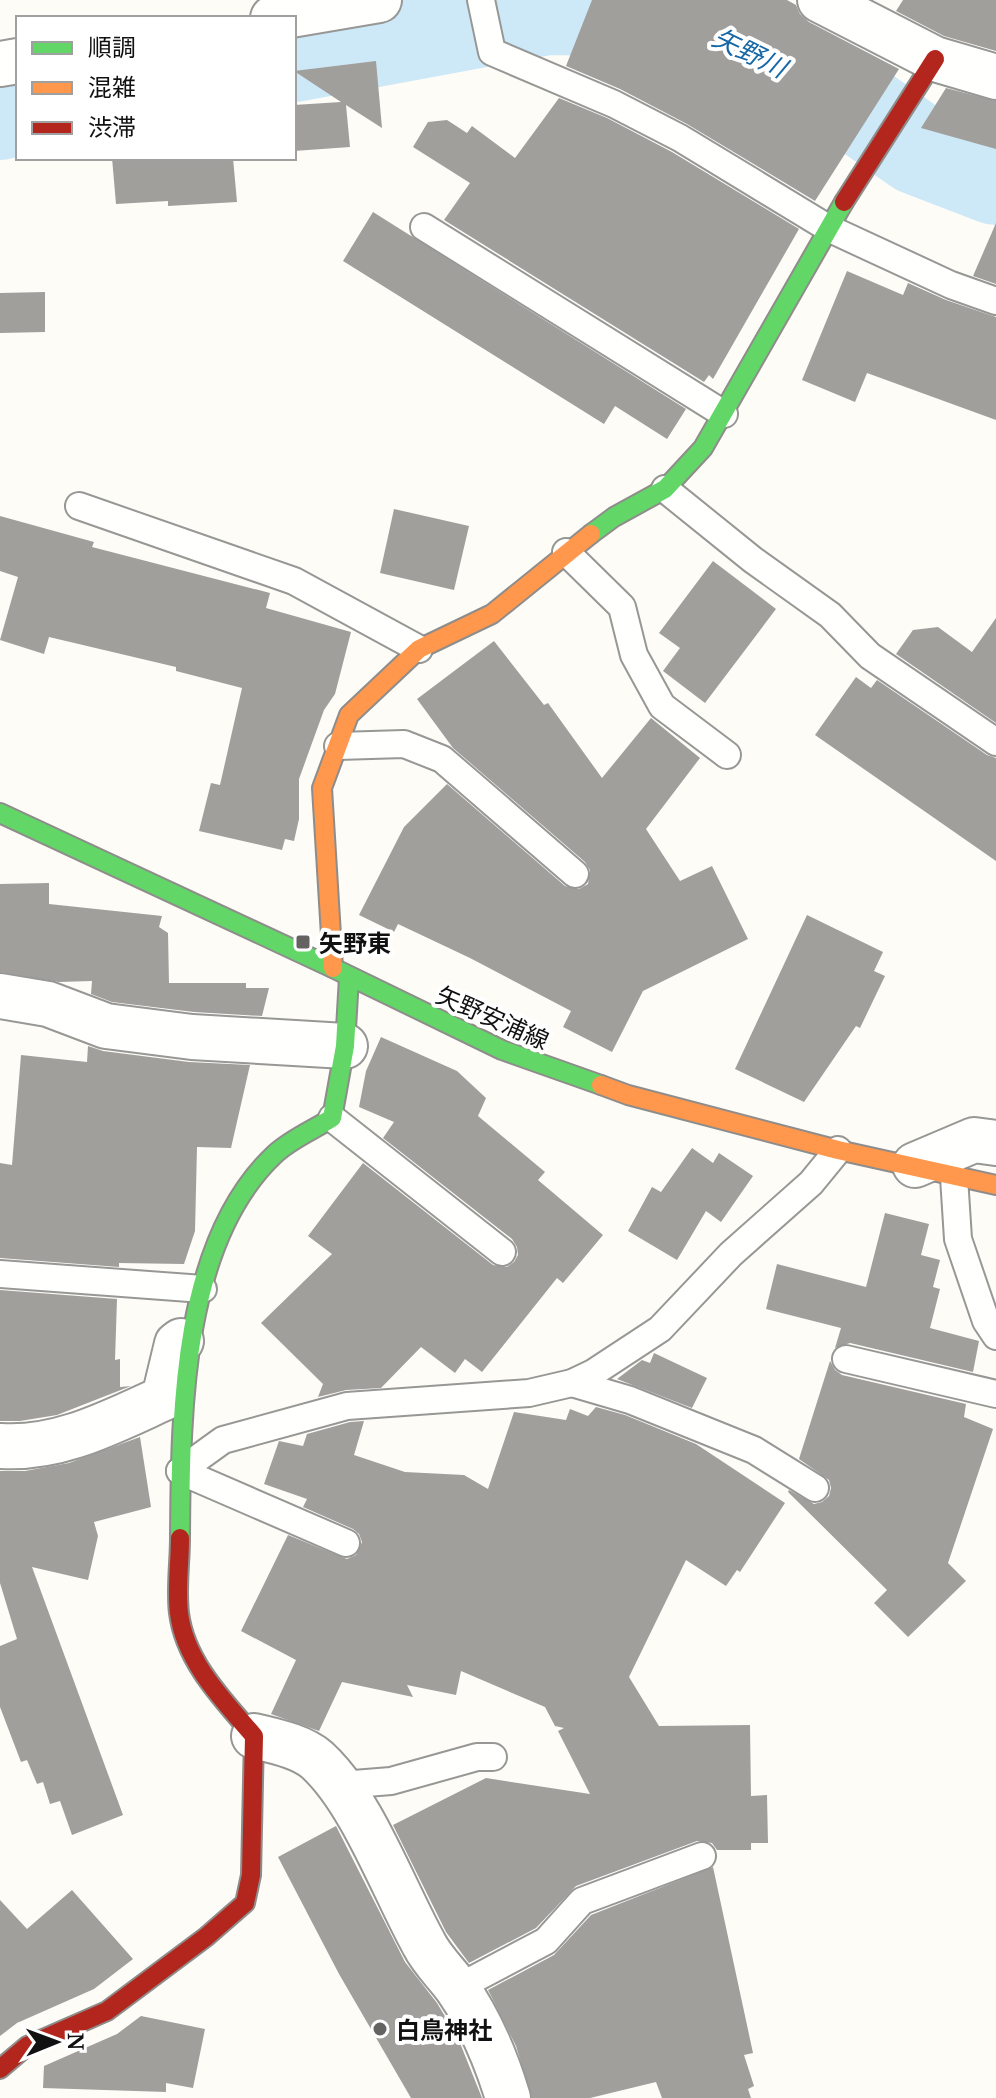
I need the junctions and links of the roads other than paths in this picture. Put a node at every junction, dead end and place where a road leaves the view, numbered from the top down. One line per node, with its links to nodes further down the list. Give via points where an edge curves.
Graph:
1 (379, 0): 4 (street)
2 (481, 0): 8 (lane, via 492,52 680,138)
3 (820, 0): 5 (street)
4 (285, 16)
5 (935, 59): 6 (street); 8 (street)
6 (996, 77)
7 (424, 227): 10 (lane)
8 (828, 228): 9 (lane); 10 (street)
9 (996, 301)
10 (724, 414): 11 (street, via 703,448)
11 (665, 489): 13 (street); 15 (lane, via 830,615 870,656)
12 (79, 506): 14 (lane, via 294,581)
13 (566, 552): 14 (street, via 492,614); 17 (lane, via 622,607 634,655 662,706)
14 (419, 649): 16 (street, via 349,715)
15 (996, 742)
16 (338, 746): 19 (lane, via 404,744 442,759); 20 (street, via 322,788)
17 (727, 755)
18 (0, 813): 20 (street, 矢野安浦線)
19 (575, 874)
20 (341, 972): 22 (street); 25 (street, 矢野安浦線, via 502,1050 614,1090)
21 (0, 996): 22 (street, via 48,1004 106,1026)
22 (345, 1046): 23 (street)
23 (332, 1118): 28 (lane); 30 (street, via 277,1152 236,1203)
24 (996, 1143): 26 (street, via 974,1140)
25 (838, 1150): 26 (street, 矢野安浦線); 33 (lane, via 811,1183 731,1254 660,1329)
26 (935, 1171): 27 (street, 矢野安浦線); 31 (lane, via 986,1321)
27 (996, 1185)
28 (502, 1252)
29 (0, 1274): 30 (lane)
30 (199, 1309): 35 (street, via 177,1344 164,1398 83,1435); 36 (street)
31 (996, 1336)
32 (846, 1359): 34 (lane)
33 (572, 1383): 36 (lane, via 529,1393 347,1406 223,1440); 37 (lane, via 630,1400 754,1450)
34 (996, 1394)
35 (0, 1446)
36 (180, 1471): 38 (lane); 39 (street, via 181,1629 205,1679)
37 (815, 1488)
38 (346, 1543)
39 (254, 1736): 41 (street, via 314,1757); 44 (street, via 251,1875 245,1903 107,2011 27,2046)
40 (493, 1757): 41 (lane, via 391,1781)
41 (341, 1785): 43 (street, via 426,1948)
42 (702, 1856): 43 (lane, via 582,1901 546,1941)
43 (457, 1988): 45 (street, via 494,2054)
44 (0, 2069)
45 (508, 2098)

